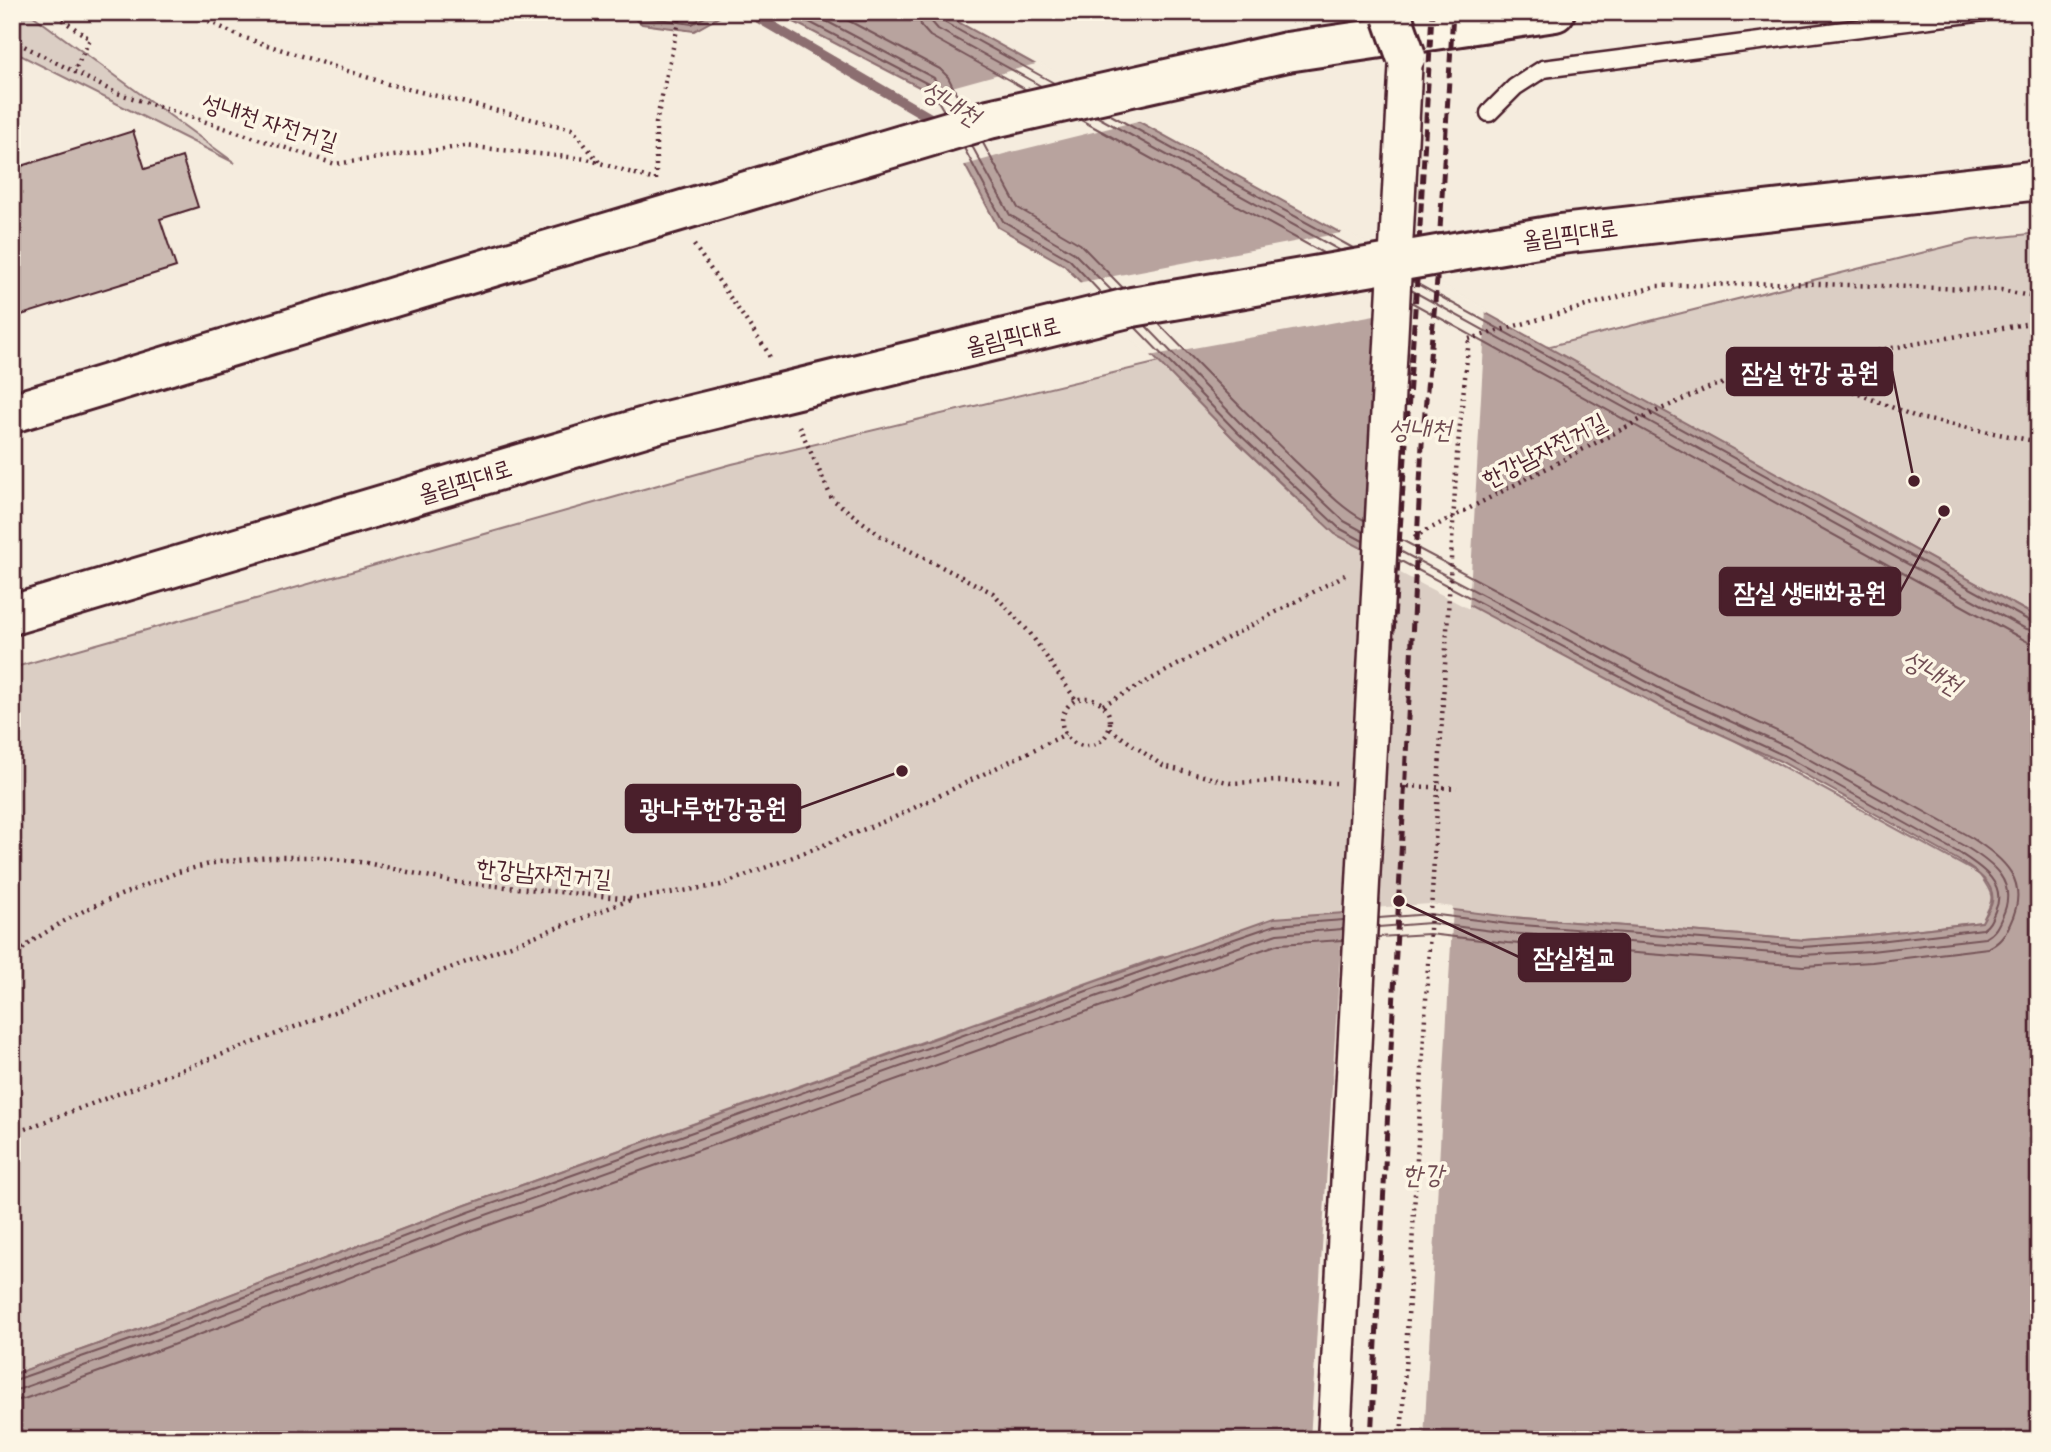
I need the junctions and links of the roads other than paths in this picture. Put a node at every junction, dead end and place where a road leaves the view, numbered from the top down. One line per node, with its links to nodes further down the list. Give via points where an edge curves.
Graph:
1 (1555, 12): 7 (main road, bridge, via 1287,52 989,120)
2 (1984, 12): 5 (lane, via 1543,69)
3 (1392, 16): 4 (main road, bridge)
4 (1406, 56): 9 (street, bridge)
5 (1489, 113)
6 (2039, 180): 8 (main road, 올림픽대로, bridge, via 1561,234 1132,307 658,423)
7 (12, 413)
8 (12, 615)
9 (1334, 1440)

